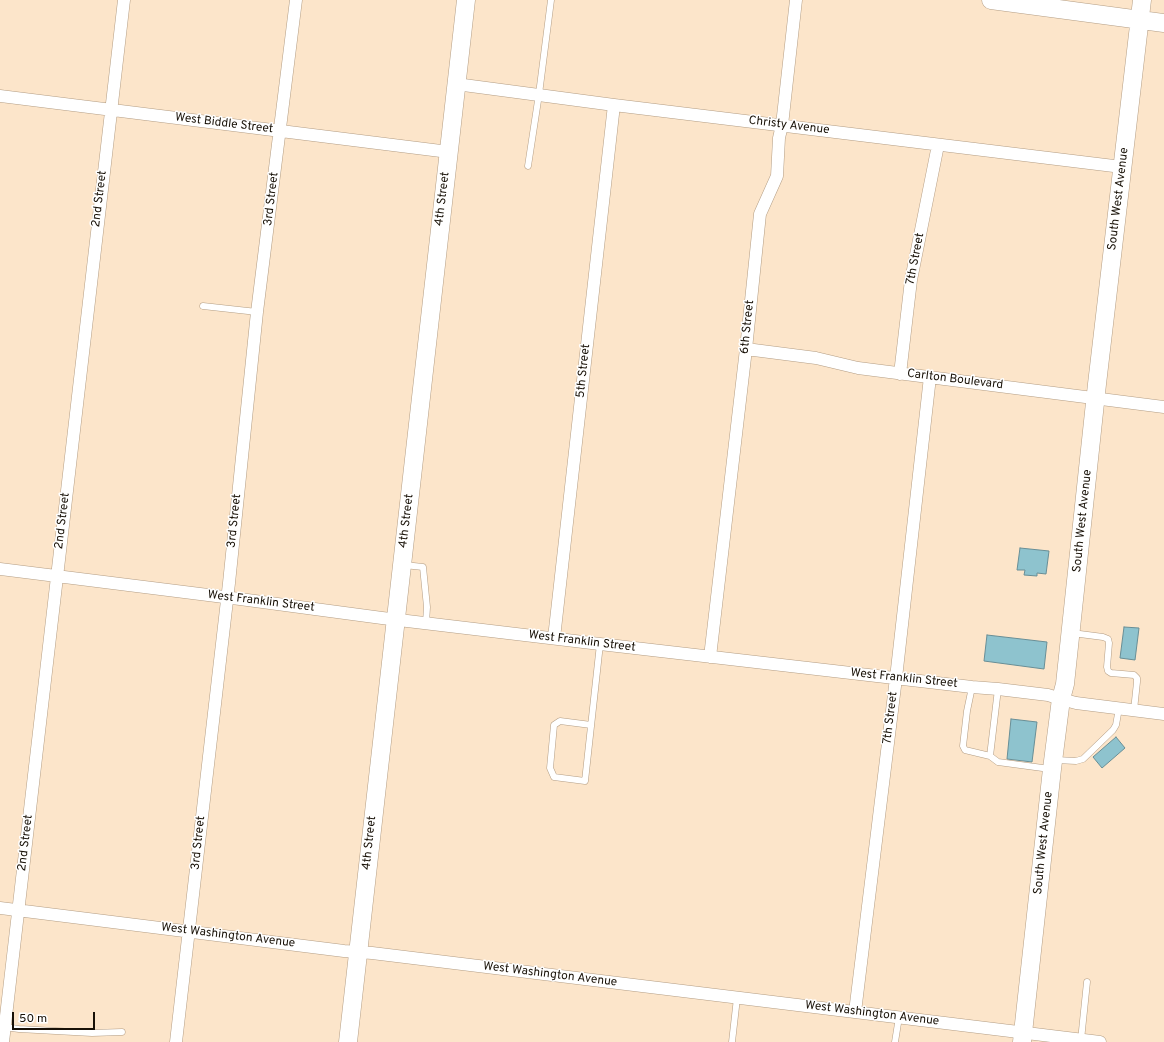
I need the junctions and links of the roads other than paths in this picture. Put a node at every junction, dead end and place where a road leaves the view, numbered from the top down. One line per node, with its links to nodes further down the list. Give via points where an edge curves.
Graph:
1 (124, 0): 14 (street, 2nd Street)
2 (296, 0): 16 (street, 3rd Street)
3 (466, 0): 10 (street, 4th Street)
4 (551, 0): 11 (lane)
5 (796, 0): 15 (street, 6th Street)
6 (991, 0): 8 (street)
7 (1142, 0): 8 (street, South West Avenue)
8 (1140, 20): 9 (street); 20 (street, South West Avenue)
9 (1164, 23)
10 (456, 84): 11 (street, Christy Avenue); 18 (street, 4th Street)
11 (539, 94): 13 (street, Christy Avenue); 19 (lane)
12 (0, 96): 14 (street, West Biddle Street)
13 (614, 105): 15 (street, Christy Avenue); 35 (street, 5th Street)
14 (111, 110): 16 (street, West Biddle Street); 30 (street, 2nd Street)
15 (782, 125): 17 (street, Christy Avenue); 23 (street, 6th Street, via 777,176 760,214)
16 (280, 131): 18 (street, West Biddle Street); 22 (street, 3rd Street)
17 (938, 145): 20 (street, Christy Avenue); 24 (street, 7th Street, via 911,280)
18 (449, 152): 28 (street, 4th Street)
19 (528, 166)
20 (1122, 167): 26 (street, South West Avenue)
21 (203, 306): 22 (lane)
22 (257, 312): 31 (street, 3rd Street)
23 (746, 349): 24 (street, Carlton Boulevard, via 816,358); 37 (street, 6th Street)
24 (900, 374): 25 (street, Carlton Boulevard)
25 (930, 377): 26 (street, Carlton Boulevard); 38 (street, 7th Street)
26 (1096, 398): 27 (street, Carlton Boulevard); 34 (street, South West Avenue)
27 (1164, 406)
28 (402, 565): 32 (street, 4th Street); 33 (lane, via 423,567 428,607)
29 (0, 570): 30 (street, West Franklin Street)
30 (56, 577): 31 (street, West Franklin Street); 49 (street, 2nd Street)
31 (227, 597): 32 (street, West Franklin Street); 50 (street, 3rd Street)
32 (395, 619): 33 (street, West Franklin Street); 51 (street, 4th Street)
33 (426, 623): 35 (street, West Franklin Street)
34 (1071, 632): 41 (street, South West Avenue, via 1065,684); 43 (lane, via 1103,636 1108,639 1108,671 1134,675 1137,678)
35 (554, 638): 36 (street, West Franklin Street)
36 (600, 644): 37 (street, West Franklin Street); 45 (lane)
37 (710, 658): 38 (street, West Franklin Street)
38 (896, 678): 39 (street, West Franklin Street); 54 (street, 7th Street)
39 (972, 687): 40 (street, West Franklin Street); 46 (lane, via 963,746 965,750)
40 (998, 689): 41 (street, West Franklin Street, via 1048,695); 46 (lane)
41 (1060, 699): 42 (street, West Franklin Street); 47 (street, South West Avenue)
42 (1119, 708): 43 (street, West Franklin Street); 47 (lane, via 1113,730 1083,759)
43 (1134, 710): 44 (street, West Franklin Street)
44 (1164, 714)
45 (591, 725): 45 (lane, via 585,780 554,777 550,768 554,726 560,721)
46 (990, 756): 47 (lane, via 998,762)
47 (1052, 764): 58 (street, South West Avenue)
48 (0, 908): 49 (street, West Washington Avenue)
49 (18, 910): 50 (street, West Washington Avenue); 56 (street, 2nd Street)
50 (189, 931): 51 (street, West Washington Avenue); 61 (street, 3rd Street)
51 (358, 952): 53 (street, West Washington Avenue); 62 (street, 4th Street)
52 (1087, 982): 59 (lane)
53 (738, 998): 54 (street, West Washington Avenue); 63 (lane)
54 (855, 1012): 55 (street, West Washington Avenue)
55 (899, 1017): 58 (street, West Washington Avenue); 64 (lane)
56 (4, 1027): 57 (lane); 60 (street, 2nd Street)
57 (122, 1032)
58 (1023, 1037): 59 (street, West Washington Avenue)
59 (1081, 1040): 65 (street, West Washington Avenue)
60 (3, 1042)
61 (176, 1042)
62 (348, 1042)
63 (732, 1042)
64 (895, 1042)
65 (1100, 1042)

